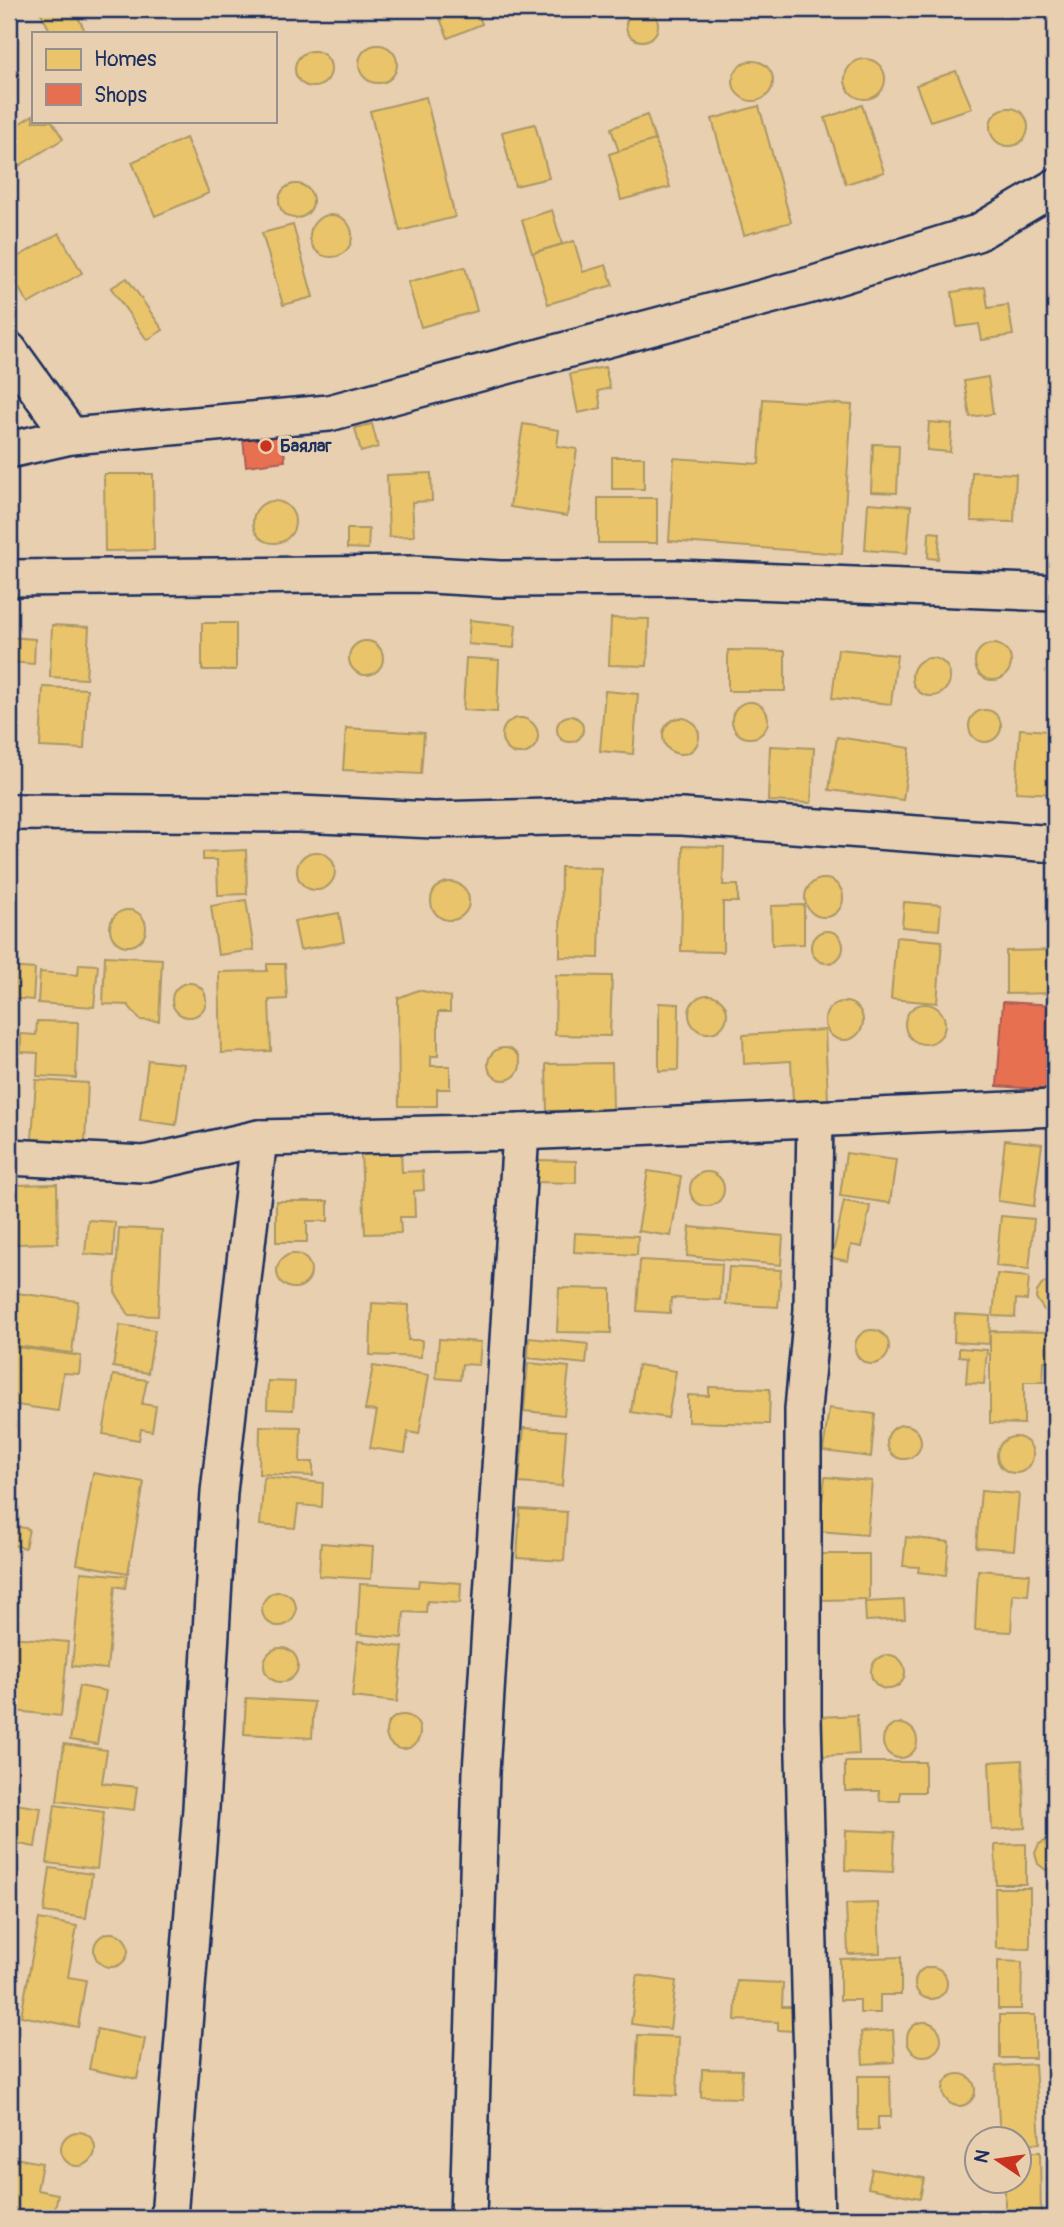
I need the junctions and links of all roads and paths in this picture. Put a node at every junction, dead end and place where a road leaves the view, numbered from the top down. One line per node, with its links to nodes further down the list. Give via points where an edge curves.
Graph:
1 (1055, 187): 3 (street, via 977,233 836,277 329,413)
2 (9, 350): 3 (street)
3 (71, 436): 4 (street)
4 (9, 450)
5 (9, 578): 6 (street, via 414,574 500,579 677,578)
6 (1055, 593)
7 (9, 812): 8 (street, via 433,820 682,817)
8 (1055, 844)
9 (1055, 1108): 10 (street)
10 (815, 1118): 11 (street); 16 (street, via 812,1310 803,1409 803,1717)
11 (521, 1132): 12 (street); 15 (street, via 481,1772)
12 (259, 1138): 13 (street, via 144,1164); 14 (street, via 219,1492 201,1808)
13 (9, 1157)
14 (169, 2218)
15 (468, 2218)
16 (817, 2218)

